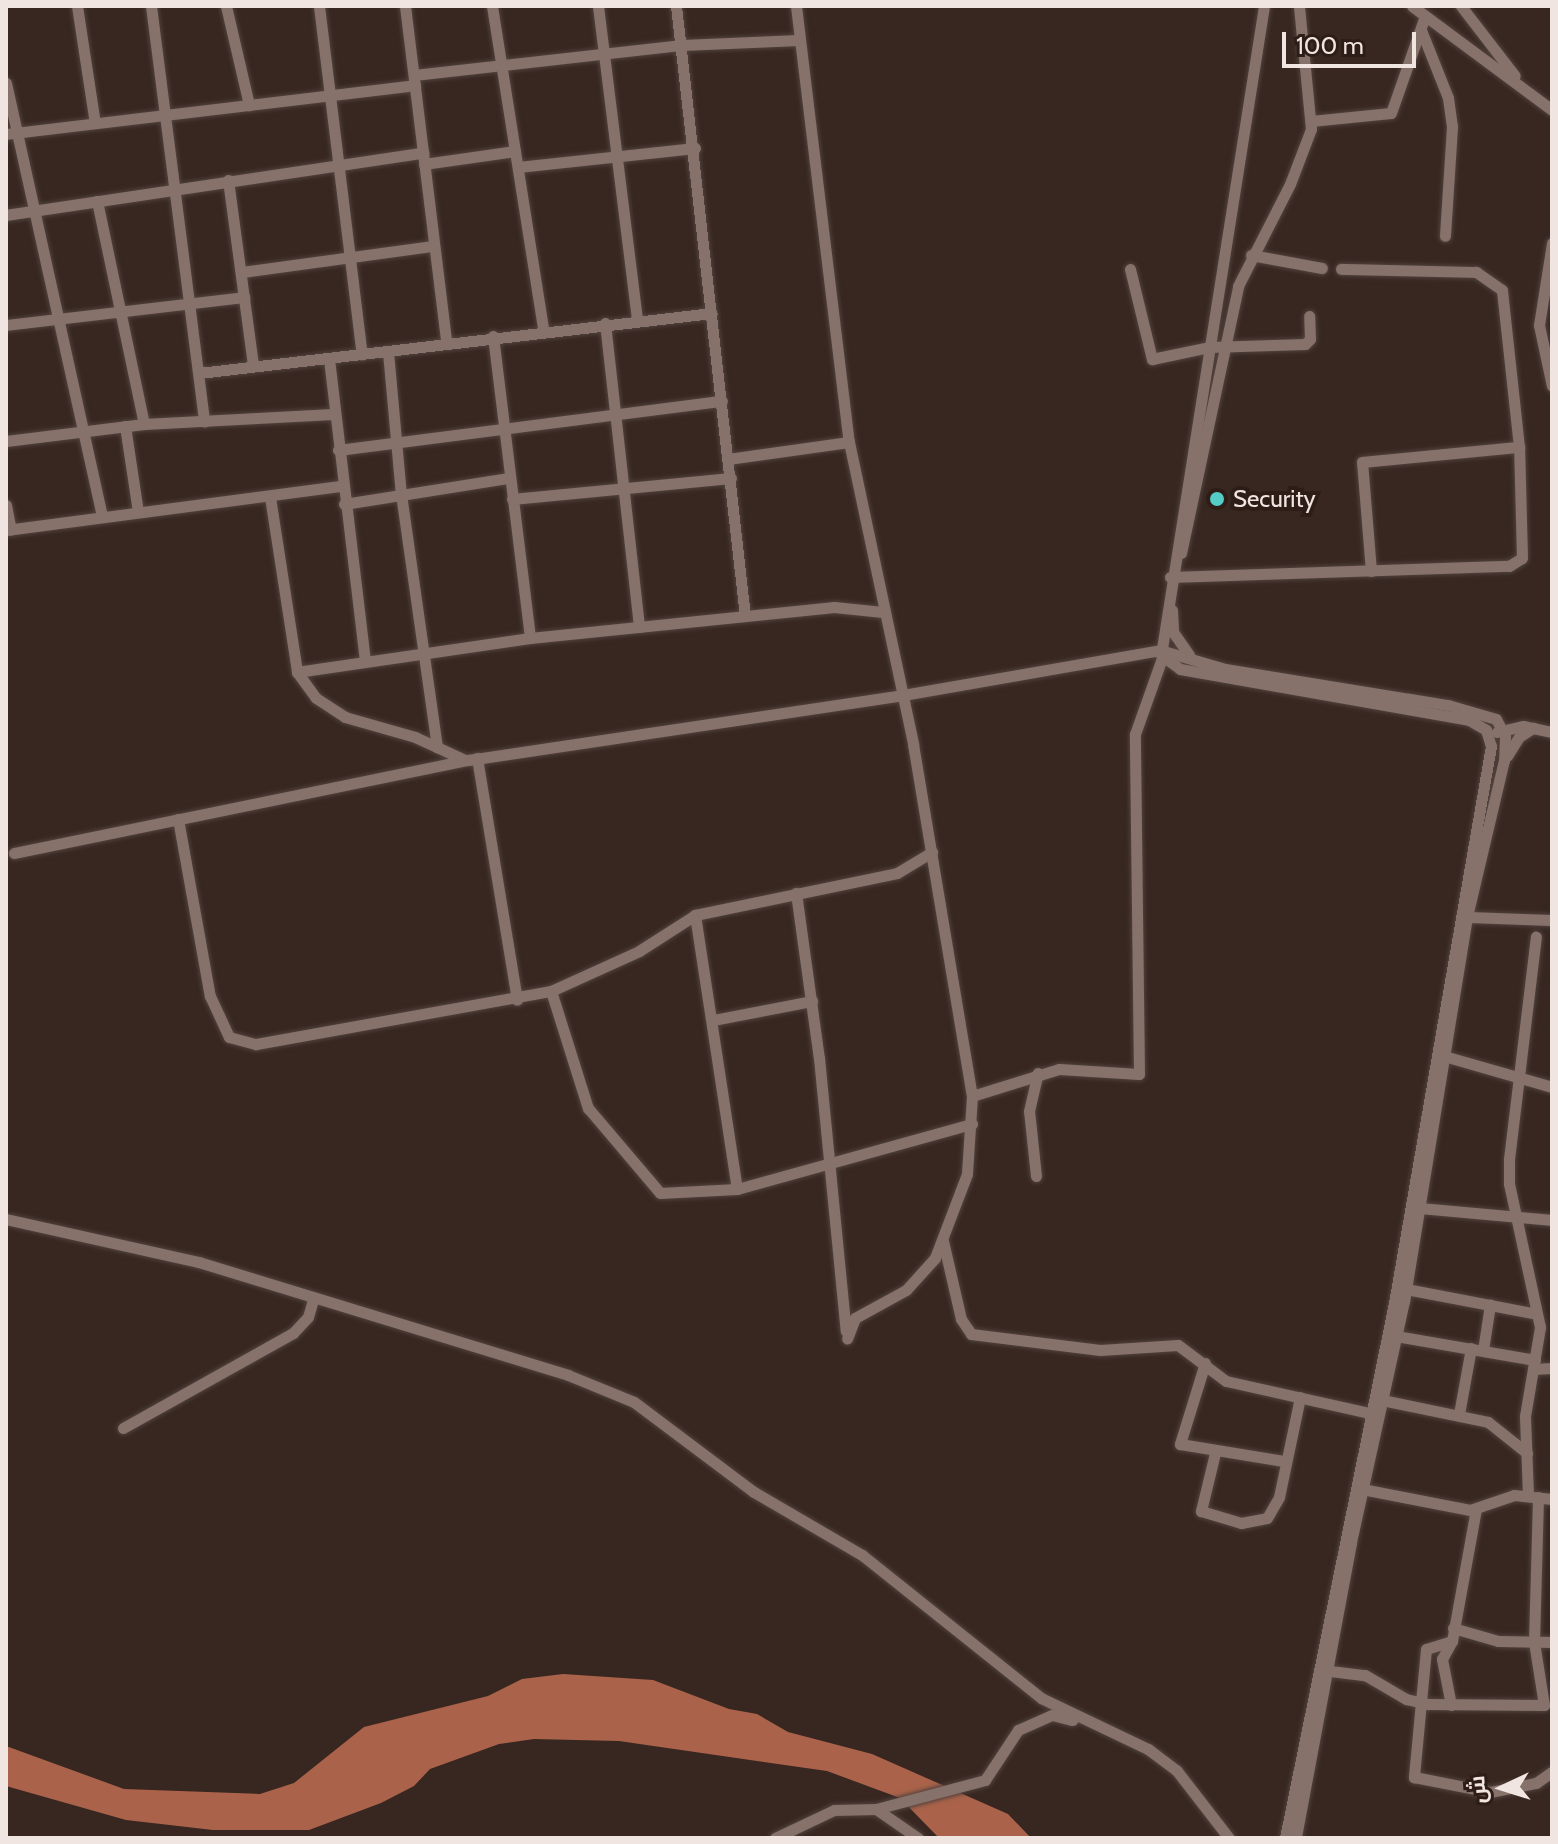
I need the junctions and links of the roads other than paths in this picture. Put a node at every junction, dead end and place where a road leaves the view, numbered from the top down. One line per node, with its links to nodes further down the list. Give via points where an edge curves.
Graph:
1 (77, 6): 27 (street)
2 (151, 6): 25 (street)
3 (226, 6): 23 (street)
4 (319, 6): 22 (street)
5 (405, 6): 19 (street)
6 (492, 6): 18 (street)
7 (598, 6): 17 (street)
8 (676, 6): 16 (street)
9 (796, 6): 15 (street)
10 (1264, 6): 61 (street)
11 (1299, 6): 26 (street)
12 (1412, 6): 14 (street)
13 (1461, 6): 21 (street)
14 (1423, 24): 21 (street); 26 (street, via 1391,113); 40 (street, via 1448,98 1452,127)
15 (799, 40): 16 (street); 79 (street)
16 (682, 45): 17 (street); 29 (street)
17 (604, 52): 18 (street); 31 (street)
18 (502, 65): 19 (street); 30 (street)
19 (414, 80): 22 (street); 32 (street)
20 (6, 83): 28 (street)
21 (1529, 91): 24 (street)
22 (331, 94): 23 (street); 33 (street)
23 (249, 105): 25 (street)
24 (1552, 110)
25 (167, 117): 27 (street); 36 (street)
26 (1311, 121): 43 (street, via 1290,184)
27 (95, 123): 28 (street)
28 (11, 133): 38 (street)
29 (695, 148): 31 (street); 52 (street)
30 (515, 151): 32 (street); 34 (street)
31 (619, 156): 34 (street); 55 (street)
32 (423, 158): 33 (street); 42 (street)
33 (340, 165): 35 (street); 44 (street)
34 (518, 167): 58 (street)
35 (228, 180): 36 (street); 48 (street)
36 (176, 189): 37 (street); 50 (street)
37 (97, 201): 38 (street); 51 (street)
38 (34, 211): 39 (street); 54 (street)
39 (6, 215)
40 (1445, 236)
41 (1552, 243): 68 (street, via 1539,325)
42 (431, 246): 44 (street); 60 (street)
43 (1251, 255): 45 (street); 62 (street)
44 (353, 258): 48 (street); 64 (street)
45 (1322, 268)
46 (1130, 269): 61 (street, via 1149,358)
47 (1341, 269): 80 (street, via 1476,272 1495,281 1506,303)
48 (242, 272): 49 (street)
49 (244, 297): 50 (street); 66 (street)
50 (189, 305): 51 (street); 67 (street)
51 (123, 312): 54 (street); 73 (street)
52 (712, 313): 55 (street); 69 (street)
53 (1309, 316): 62 (street, via 1309,343)
54 (56, 320): 57 (street); 76 (street)
55 (637, 320): 56 (street)
56 (605, 323): 58 (street); 71 (street)
57 (6, 325)
58 (543, 329): 59 (street)
59 (493, 336): 60 (street); 75 (street)
60 (446, 342): 63 (street)
61 (1209, 347): 62 (street); 83 (street)
62 (1224, 348): 83 (street)
63 (388, 352): 64 (street); 78 (street)
64 (362, 354): 65 (street)
65 (329, 359): 66 (street); 70 (street)
66 (253, 366): 67 (street)
67 (199, 373): 72 (street)
68 (1552, 386)
69 (722, 401): 71 (street); 82 (street)
70 (333, 414): 72 (street); 81 (street)
71 (615, 415): 75 (street); 87 (street)
72 (204, 422): 73 (street)
73 (144, 424): 74 (street)
74 (125, 426): 76 (street); 93 (street)
75 (504, 428): 78 (street); 84 (street)
76 (82, 431): 77 (street); 94 (street)
77 (6, 441)
78 (396, 442): 81 (street); 88 (street)
79 (849, 442): 82 (street); 98 (street)
80 (1519, 447): 96 (street, via 1524,552 1517,563); 96 (street, via 1362,462)
81 (338, 450): 86 (street)
82 (728, 459): 85 (street)
83 (1193, 471): 97 (street)
84 (509, 478): 88 (street); 90 (street)
85 (731, 478): 87 (street); 99 (street)
86 (342, 486): 89 (street); 91 (street)
87 (622, 487): 90 (street); 100 (street)
88 (401, 494): 91 (street); 102 (street)
89 (270, 497): 93 (street); 106 (street)
90 (512, 499): 101 (street)
91 (344, 504): 104 (street)
92 (6, 505): 95 (street)
93 (138, 512): 94 (street)
94 (102, 517): 95 (street)
95 (8, 530)
96 (1371, 571): 97 (street)
97 (1173, 578): 103 (street); 105 (street, via 1173,632)
98 (883, 612): 99 (street, via 834,607); 108 (street)
99 (745, 616): 100 (street)
100 (639, 627): 101 (street)
101 (530, 638): 102 (street)
102 (423, 652): 104 (street); 113 (street)
103 (1161, 654): 105 (street); 107 (street, via 1180,669); 108 (street); 130 (street, via 1135,734 1139,1074 1075,1069)
104 (365, 659): 106 (street)
105 (1196, 660): 107 (street)
106 (297, 672): 113 (street, via 316,698 345,717)
107 (1344, 693): 110 (street, via 1474,710 1491,716); 112 (street, via 1469,720)
108 (903, 695): 114 (street); 117 (street)
109 (1533, 728): 110 (street); 111 (street); 115 (street, via 1519,737)
110 (1503, 731): 112 (street); 115 (street)
111 (1552, 732)
112 (1489, 734): 127 (street, via 1491,751)
113 (437, 747): 114 (street)
114 (472, 759): 116 (street); 125 (street)
115 (1504, 760): 121 (street)
116 (178, 819): 118 (street); 125 (street, via 206,982 229,1037 275,1044)
117 (932, 852): 119 (street, via 897,873); 133 (street)
118 (14, 853)
119 (796, 893): 120 (street); 126 (street)
120 (695, 915): 124 (street, via 639,951); 128 (street)
121 (1467, 917): 122 (street); 127 (street)
122 (1552, 920)
123 (1536, 937): 131 (street)
124 (551, 991): 125 (street); 137 (street, via 588,1108 656,1190 665,1194)
125 (517, 1000)
126 (812, 1001): 128 (street); 135 (street)
127 (1445, 1018): 129 (street); 142 (street)
128 (713, 1020): 137 (street)
129 (1444, 1056): 131 (street); 138 (street)
130 (1038, 1073): 133 (street); 136 (street, via 1029,1111)
131 (1520, 1075): 132 (street); 139 (street, via 1509,1159)
132 (1548, 1082)
133 (972, 1096): 134 (street)
134 (972, 1124): 135 (street); 143 (street, via 967,1174)
135 (829, 1166): 137 (street); 143 (street, via 847,1339 855,1318 918,1281)
136 (1036, 1176)
137 (737, 1189)
138 (1420, 1208): 139 (street); 142 (street)
139 (1516, 1215): 141 (street); 147 (street)
140 (6, 1219): 145 (street, via 187,1259)
141 (1552, 1220)
142 (1412, 1230): 144 (street); 156 (street)
143 (943, 1241): 151 (street, via 961,1319 971,1334 1100,1350 1178,1345)
144 (1406, 1289): 146 (street); 149 (street)
145 (313, 1300): 158 (street, via 308,1317 293,1333); 173 (street, via 568,1375 634,1402 754,1492 862,1555 1041,1698)
146 (1490, 1305): 147 (street); 150 (street)
147 (1538, 1318): 148 (street); 152 (street)
148 (1552, 1324)
149 (1396, 1336): 150 (street); 155 (street)
150 (1477, 1349): 152 (street); 157 (street)
151 (1205, 1363): 154 (street, via 1226,1381); 159 (street, via 1179,1440 1183,1446)
152 (1534, 1364): 153 (street); 160 (street)
153 (1552, 1368)
154 (1300, 1397): 156 (street); 161 (street)
155 (1382, 1400): 156 (street); 157 (street)
156 (1374, 1414): 162 (street); 180 (street)
157 (1459, 1414): 160 (street, via 1488,1422)
158 (123, 1428)
159 (1215, 1453): 161 (street); 161 (street, via 1201,1511 1241,1523 1259,1521 1275,1509)
160 (1527, 1453): 163 (street)
161 (1284, 1461)
162 (1362, 1489): 165 (street); 170 (street)
163 (1533, 1496): 164 (street); 165 (street, via 1503,1496); 168 (street)
164 (1552, 1499)
165 (1476, 1509): 166 (street)
166 (1453, 1628): 167 (street); 168 (street, via 1498,1641)
167 (1452, 1641): 171 (street, via 1426,1649); 172 (street, via 1442,1659)
168 (1534, 1642): 169 (street); 172 (street, via 1544,1705)
169 (1552, 1642)
170 (1330, 1671): 171 (street, via 1365,1675); 181 (street)
171 (1423, 1703): 172 (street); 174 (street, via 1414,1770 1419,1781 1490,1792 1536,1783)
172 (1451, 1705)
173 (1109, 1728): 175 (street, via 1052,1715 1018,1730 985,1780); 179 (street, via 1177,1771)
174 (1552, 1772)
175 (876, 1809): 176 (street, via 834,1810); 178 (street)
176 (791, 1835): 177 (street)
177 (775, 1838)
178 (918, 1838)
179 (1229, 1838)
180 (1285, 1838)
181 (1296, 1838)

